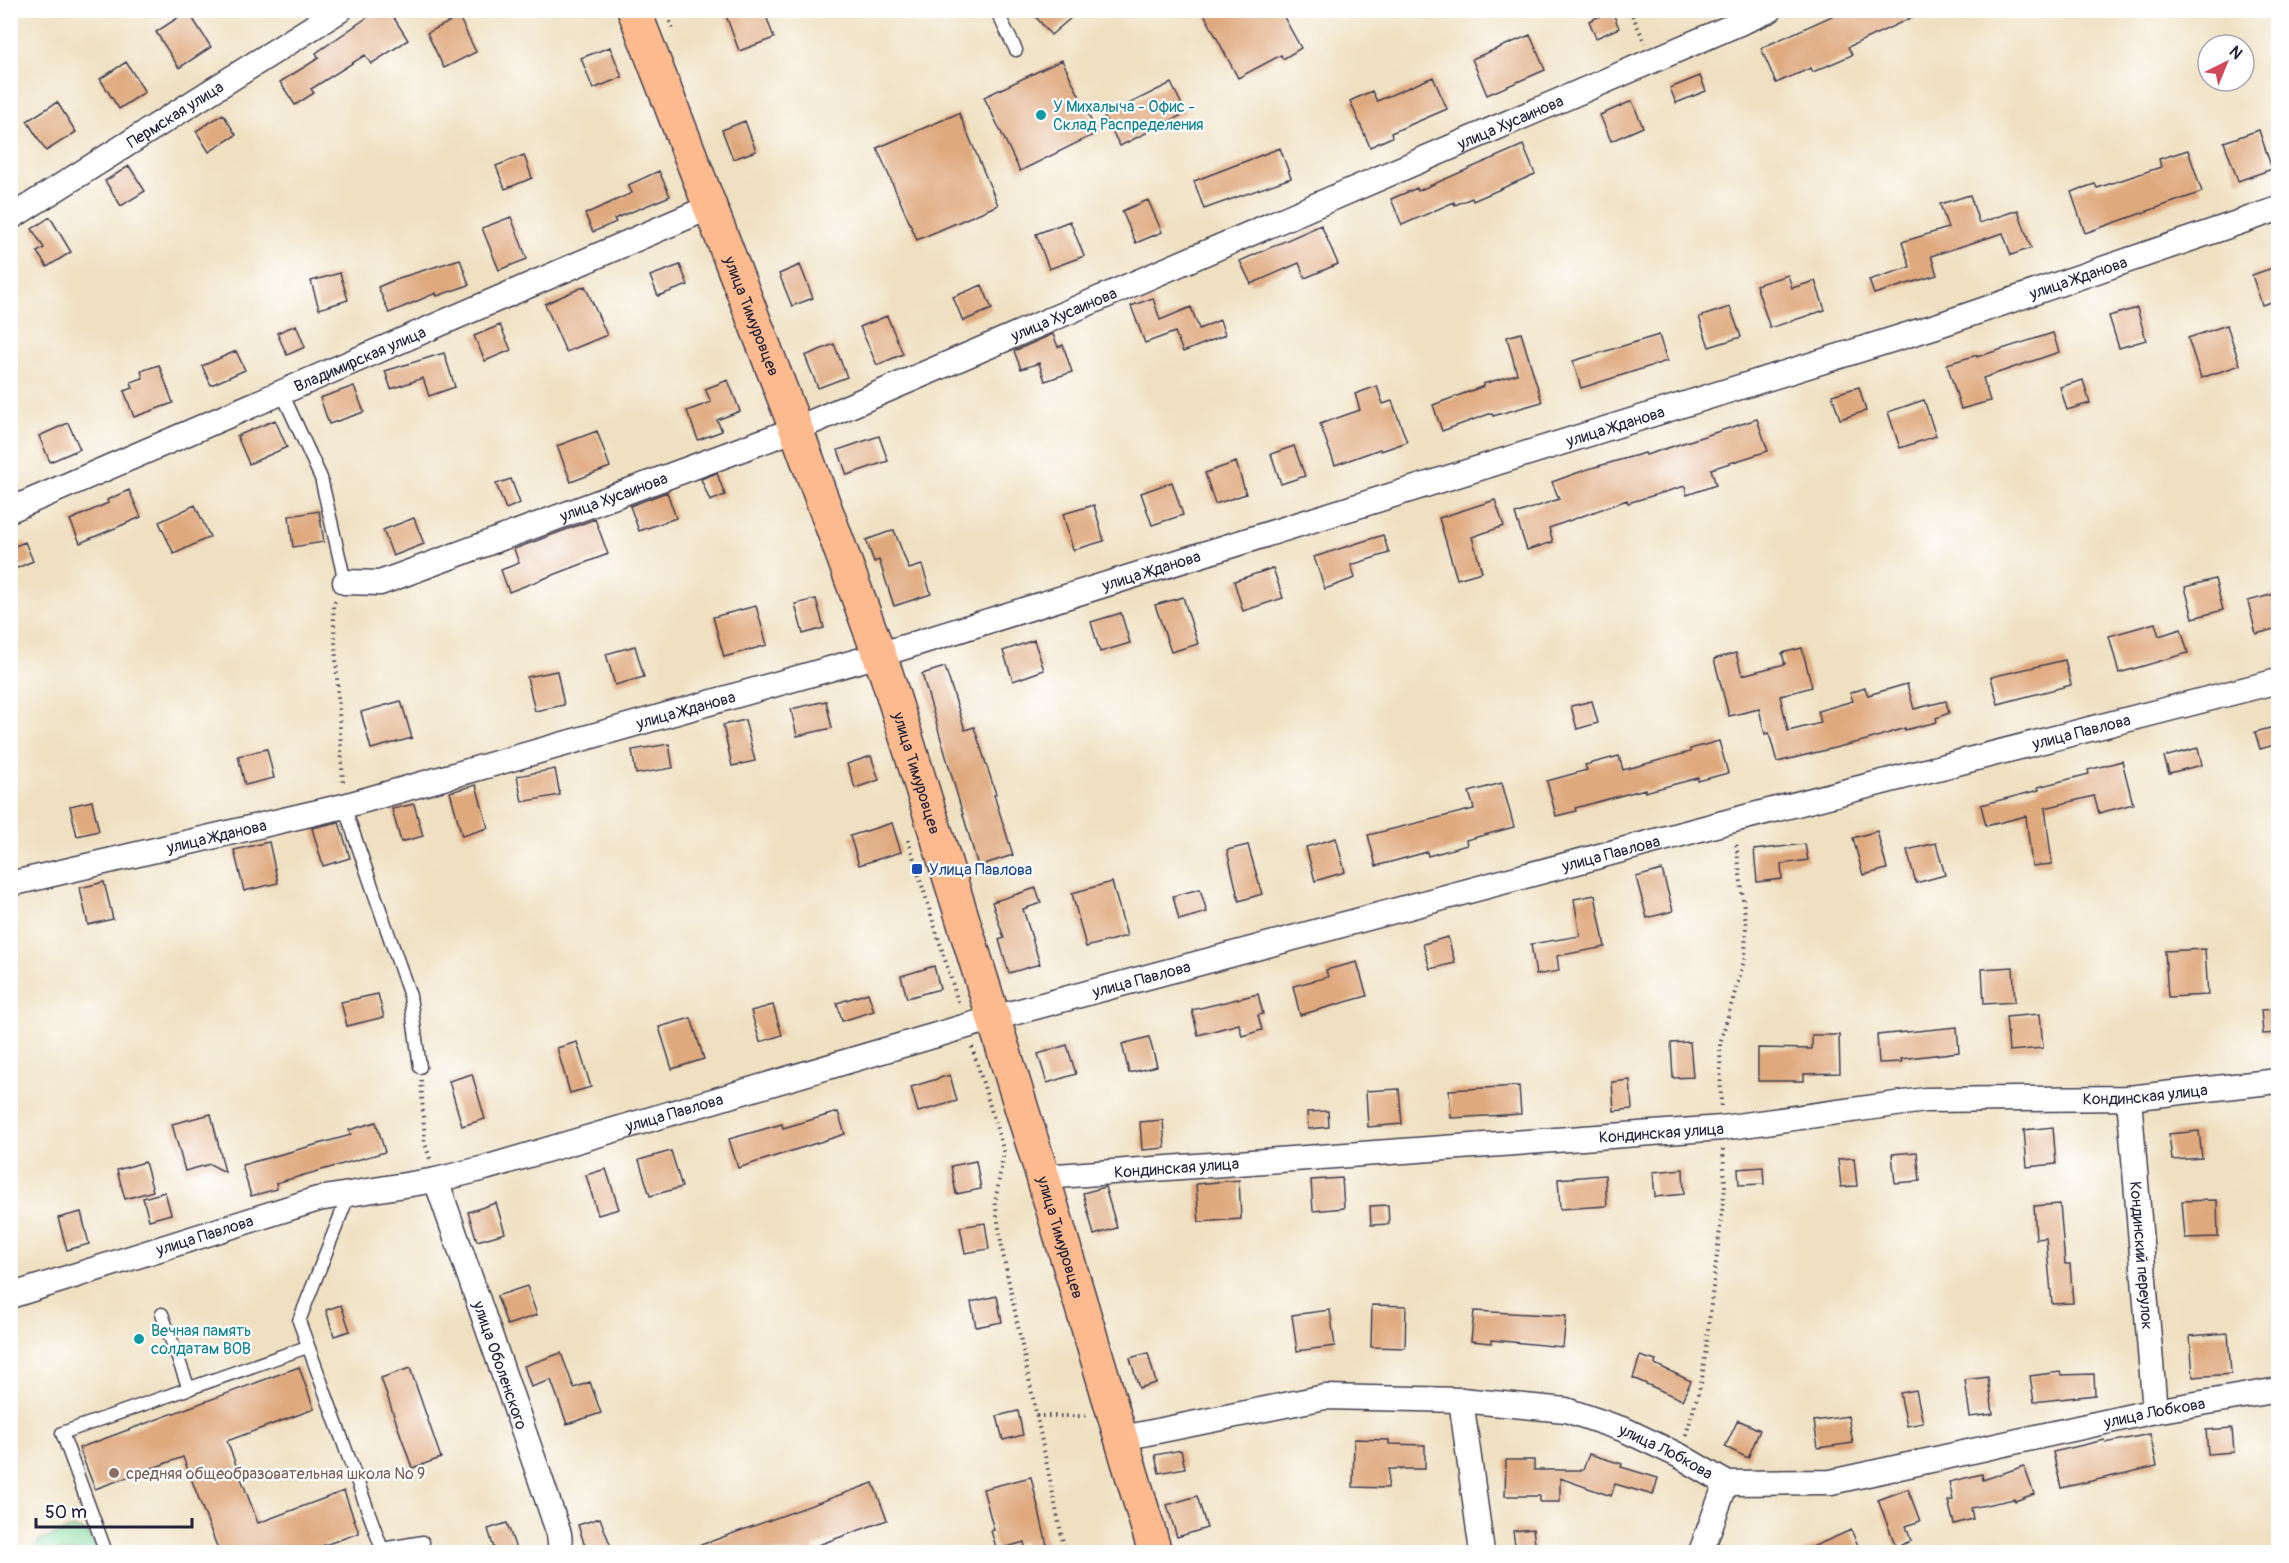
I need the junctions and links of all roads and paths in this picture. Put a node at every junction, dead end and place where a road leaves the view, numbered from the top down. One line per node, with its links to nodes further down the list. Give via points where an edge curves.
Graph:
1 (340, 10): 10 (street, Пермская улица)
2 (634, 10): 8 (main road, улица Тимуровцев)
3 (996, 10): 6 (lane)
4 (1630, 10): 7 (path)
5 (1770, 10): 7 (street, улица Хусаинова)
6 (1016, 50)
7 (1654, 61): 12 (street, улица Хусаинова)
8 (710, 207): 11 (street, Владимирская улица); 12 (main road, улица Тимуровцев)
9 (2278, 209): 15 (street, улица Жданова, via 1936,326)
10 (10, 218)
11 (282, 393): 13 (street, Владимирская улица); 14 (lane, via 321,478)
12 (796, 429): 14 (street, улица Хусаинова, via 380,583); 15 (main road, улица Тимуровцев)
13 (10, 510)
14 (345, 582): 17 (path, via 333,605)
15 (879, 655): 17 (street, улица Жданова); 20 (main road, улица Тимуровцев)
16 (2278, 681): 20 (street, улица Павлова, via 1734,820)
17 (344, 806): 19 (street, улица Жданова); 21 (lane, via 410,996)
18 (905, 832): 20 (path)
19 (10, 884)
20 (980, 1022): 24 (main road, улица Тимуровцев); 25 (street, улица Павлова); 34 (path, via 1004,1152 995,1202)
21 (420, 1067): 25 (path, via 425,1143)
22 (2278, 1081): 23 (street, Кондинская улица)
23 (2129, 1098): 24 (street, Кондинская улица, via 1925,1100 1722,1128); 33 (street, Кондинский переулок)
24 (1043, 1177): 35 (main road, улица Тимуровцев)
25 (436, 1180): 26 (street, улица Павлова); 40 (street, улица Оболенского, via 543,1485)
26 (348, 1194): 27 (street, улица Павлова, via 318,1199); 29 (lane, via 299,1321)
27 (10, 1296)
28 (162, 1314): 30 (lane)
29 (307, 1347): 30 (lane); 38 (lane)
30 (189, 1389): 39 (lane, via 62,1433)
31 (2278, 1390): 33 (street, улица Лобкова)
32 (1461, 1400): 35 (street, улица Лобкова, via 1325,1397); 36 (street, улица Лобкова, via 1566,1410 1625,1430); 43 (street)
33 (2155, 1411): 36 (street, улица Лобкова, via 1831,1482)
34 (1036, 1416): 35 (path, via 1081,1416); 41 (path)
35 (1118, 1423): 42 (main road, улица Тимуровцев)
36 (1726, 1483): 44 (street)
37 (423, 1542): 38 (lane)
38 (378, 1551)
39 (106, 1552)
40 (561, 1552)
41 (1065, 1552)
42 (1155, 1552)
43 (1482, 1552)
44 (1701, 1552)

